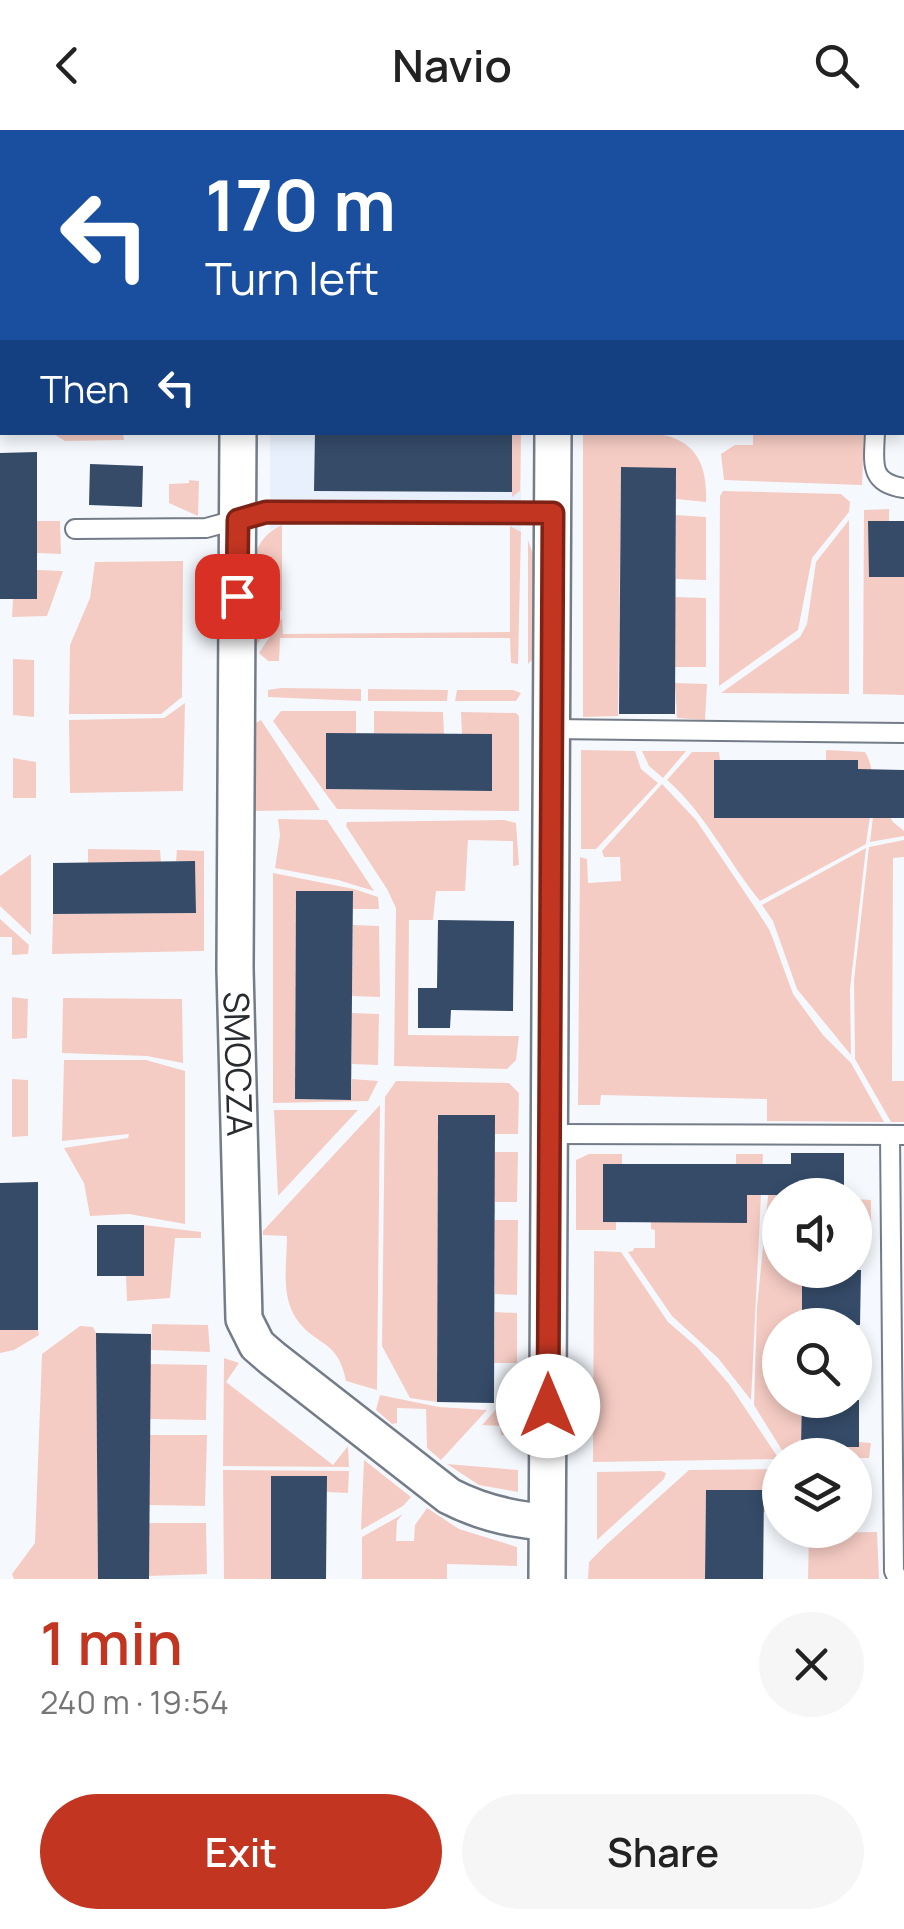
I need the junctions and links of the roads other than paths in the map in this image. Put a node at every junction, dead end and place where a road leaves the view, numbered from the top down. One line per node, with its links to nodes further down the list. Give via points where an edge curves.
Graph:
1 (238, 435): 6 (street, SMOCZA)
2 (553, 435): 5 (street)
3 (875, 435): 4 (lane, via 878,476)
4 (904, 488)
5 (553, 513): 6 (lane, via 266,512); 8 (street)
6 (238, 520): 7 (lane, via 206,528); 12 (street, SMOCZA, via 235,969 244,1319 272,1358 449,1496 476,1509)
7 (75, 529)
8 (552, 729): 9 (lane); 10 (street)
9 (904, 733)
10 (549, 1134): 11 (lane); 12 (street)
11 (897, 1135): 14 (lane)
12 (548, 1522): 13 (street)
13 (547, 1579)
14 (898, 1579)

